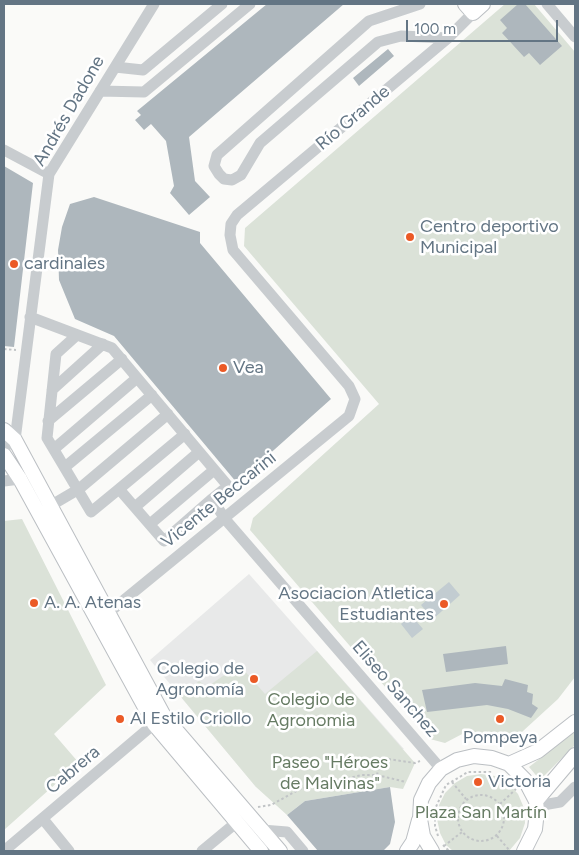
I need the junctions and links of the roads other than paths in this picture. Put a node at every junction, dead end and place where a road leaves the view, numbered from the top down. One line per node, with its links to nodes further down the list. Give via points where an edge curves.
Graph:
1 (154, 4): 9 (street, Andrés Dadone)
2 (222, 4): 9 (street, via 143,70)
3 (250, 4): 10 (street, via 144,92)
4 (420, 4): 8 (street, via 369,21 217,155 214,166 218,174 232,180 241,175 260,143 378,42 401,36)
5 (547, 4): 7 (street)
6 (474, 7): 8 (street, Río Grande)
7 (575, 37)
8 (448, 38): 20 (street, Río Grande, via 231,224 233,250 349,386)
9 (115, 67): 10 (street, Andrés Dadone)
10 (100, 91): 12 (street, Andrés Dadone)
11 (4, 150): 12 (street)
12 (49, 174): 13 (street, Andrés Dadone)
13 (30, 317): 14 (street); 25 (street, Andrés Dadone)
14 (76, 335): 15 (street); 18 (street, via 56,354)
15 (103, 344): 16 (street); 18 (street)
16 (122, 359): 17 (street); 22 (street)
17 (137, 378): 19 (street); 26 (street)
18 (52, 390): 22 (street)
19 (152, 395): 21 (street); 29 (street)
20 (355, 399): 38 (street, Vicente Beccarini, via 349,416)
21 (168, 414): 24 (street); 33 (street)
22 (48, 421): 26 (street, via 47,438)
23 (4, 430): 25 (main road)
24 (184, 434): 27 (street); 34 (street)
25 (10, 443): 36 (main road)
26 (54, 449): 29 (street)
27 (200, 452): 30 (street); 37 (street)
28 (4, 454): 31 (main road)
29 (65, 467): 33 (street)
30 (214, 470): 35 (street, via 228,486); 39 (street)
31 (20, 479): 32 (street); 40 (main road)
32 (4, 481)
33 (79, 489): 34 (street, via 91,512); 36 (street)
34 (119, 489): 37 (street)
35 (212, 499): 38 (street, Eliseo Sanchez); 39 (street, via 164,541)
36 (50, 506): 40 (main road)
37 (134, 507): 39 (street)
38 (225, 519): 40 (street, Vicente Beccarini); 45 (street, Eliseo Sanchez)
39 (150, 524)
40 (102, 618): 41 (main road)
41 (159, 720): 48 (main road); 49 (street, Cabrera)
42 (575, 722): 44 (main road, via 538,751)
43 (575, 755): 47 (main road)
44 (509, 764): 45 (main road, via 474,756 457,760); 47 (main road, via 523,777)
45 (441, 769): 50 (main road, via 421,800)
46 (575, 787): 47 (street, via 560,802)
47 (536, 803): 60 (main road, via 536,830)
48 (242, 817): 51 (main road); 55 (street); 56 (main road)
49 (42, 819): 53 (street, Cabrera); 54 (street)
50 (420, 819): 52 (main road, via 424,836); 59 (main road)
51 (262, 830): 57 (main road); 58 (street, via 287,832)
52 (438, 848)
53 (4, 851)
54 (69, 851)
55 (202, 851)
56 (261, 851)
57 (280, 851)
58 (303, 851)
59 (407, 851)
60 (524, 851)

